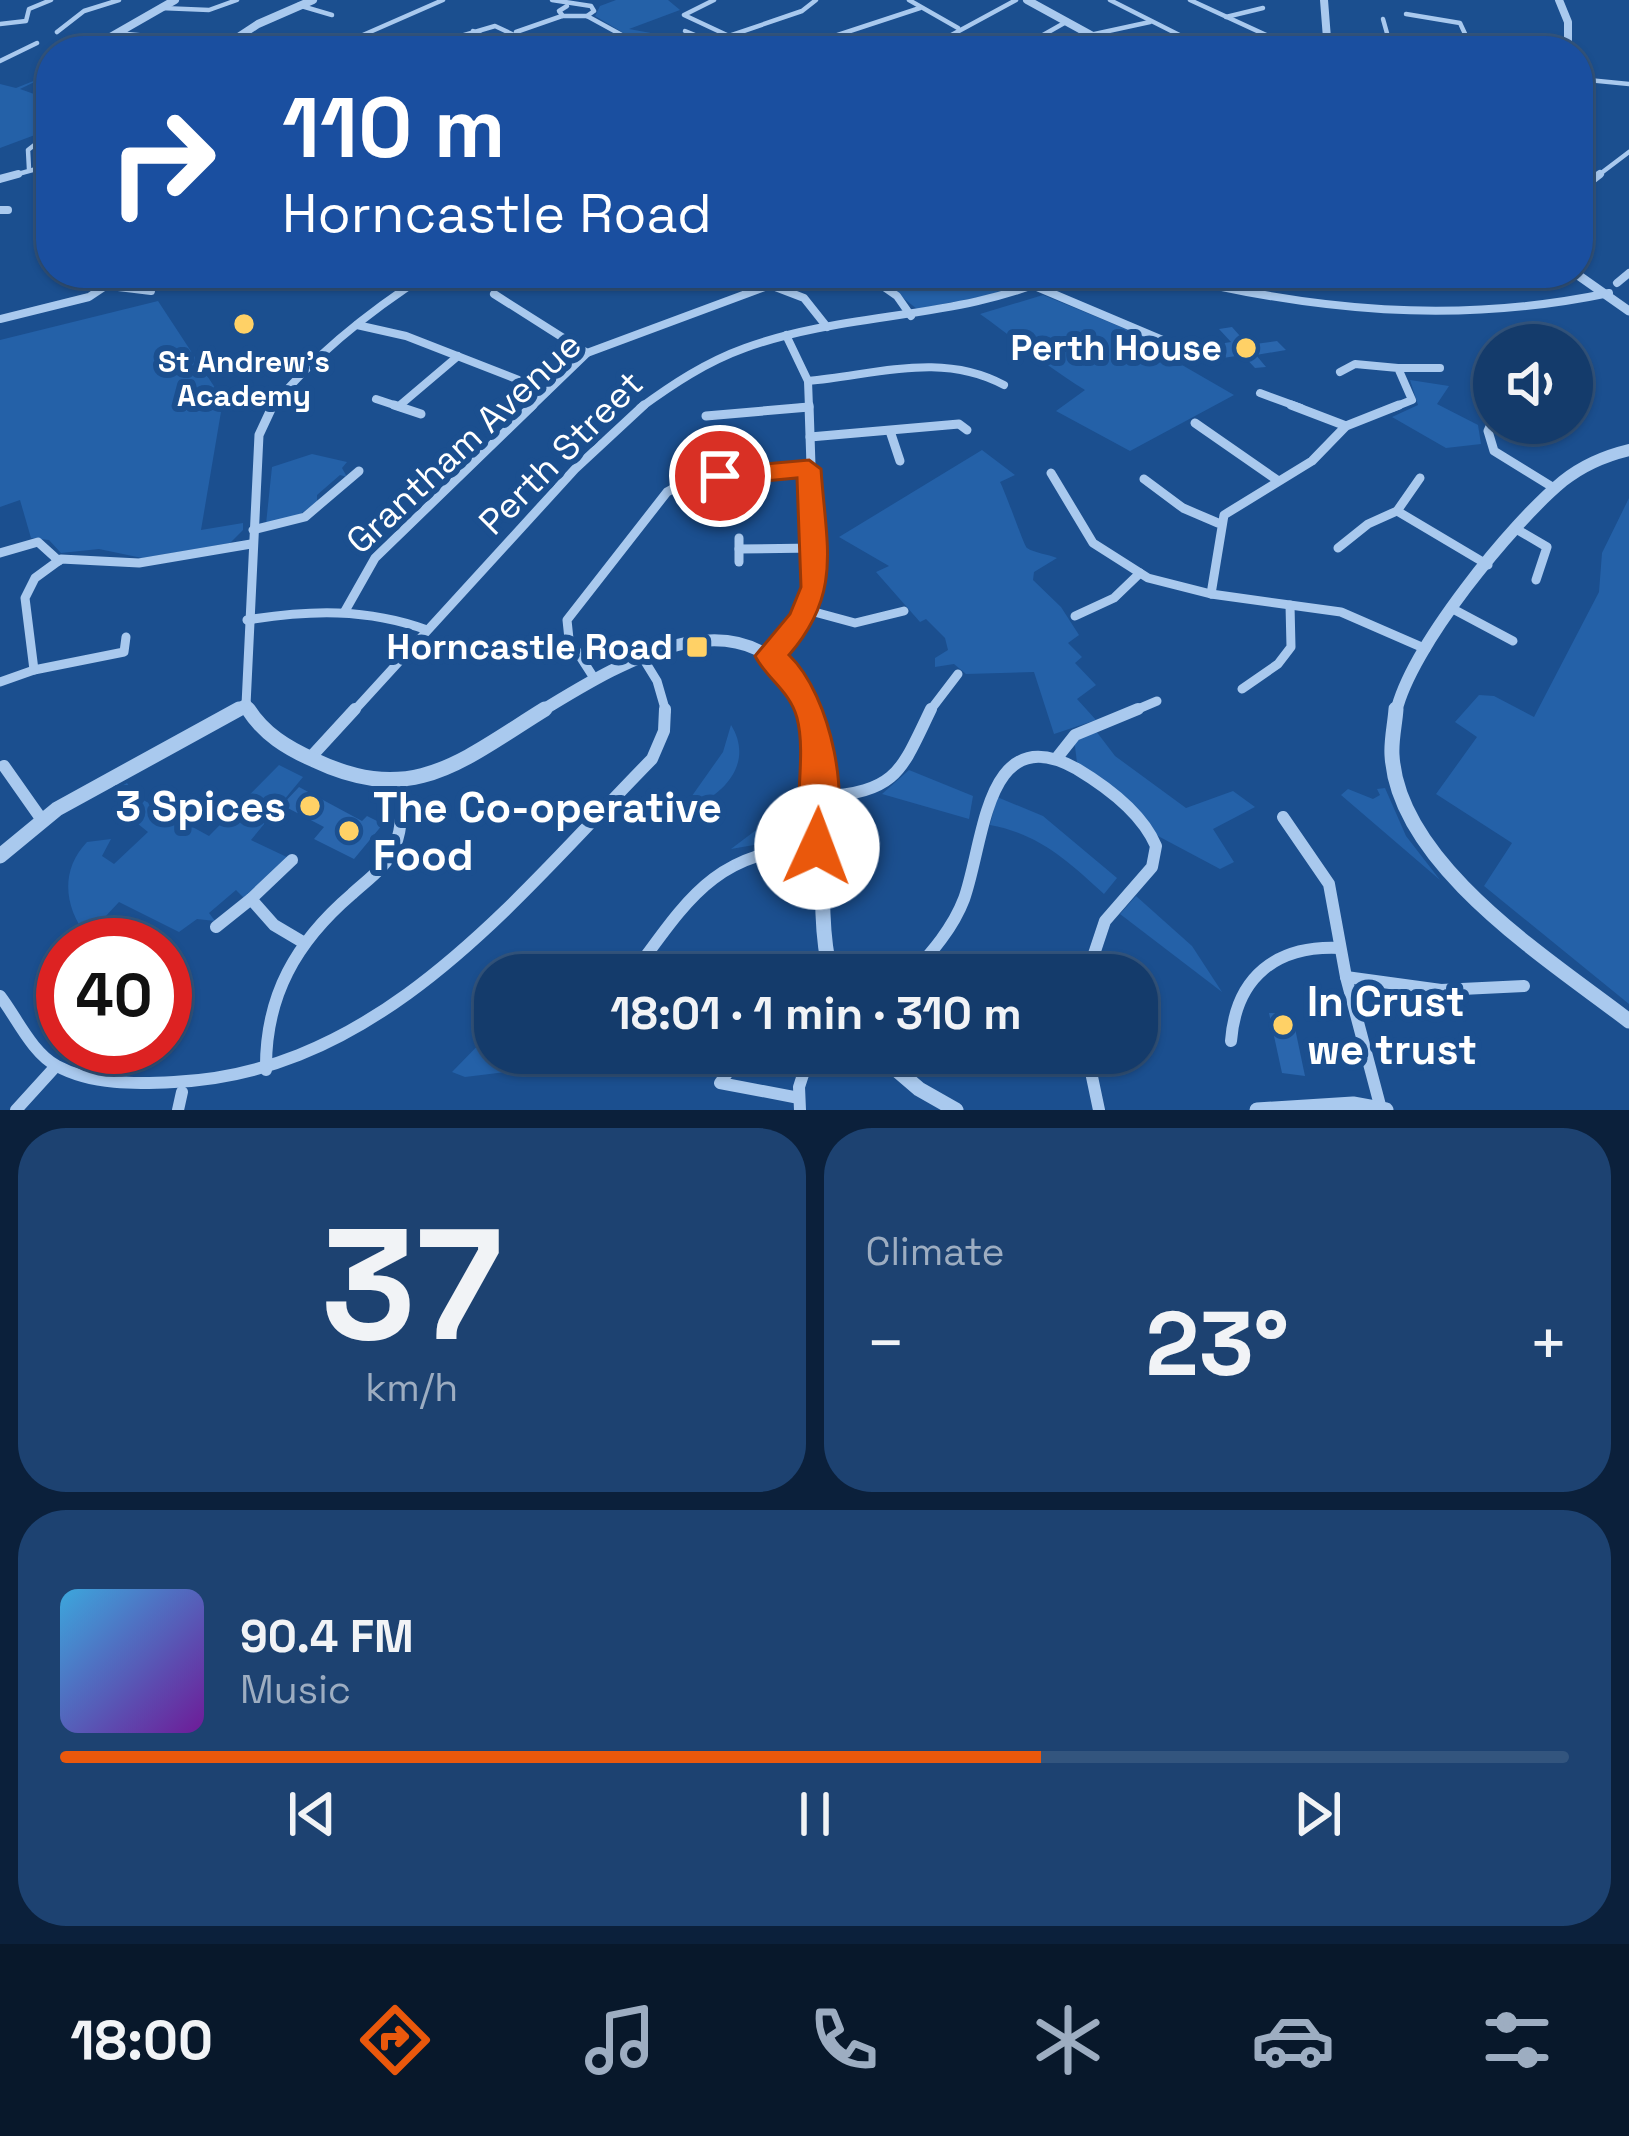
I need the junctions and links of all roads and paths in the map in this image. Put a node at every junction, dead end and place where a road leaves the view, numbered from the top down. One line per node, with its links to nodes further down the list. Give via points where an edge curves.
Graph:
1 (51, 0): 32 (street, via 28,10 26,21)
2 (119, 0): 36 (street, via 84,11)
3 (175, 0): 19 (street)
4 (237, 0): 19 (street, via 209,10)
5 (313, 0): 17 (street)
6 (443, 0): 44 (street)
7 (552, 0): 18 (street)
8 (714, 0): 50 (street, via 686,17)
9 (816, 0): 50 (street)
10 (909, 0): 20 (street)
11 (1016, 0): 33 (street)
12 (1027, 0): 30 (street)
13 (1110, 0): 31 (street)
14 (1190, 0): 27 (street)
15 (1324, 0): 56 (street)
16 (1559, 0): 59 (street)
17 (298, 5): 24 (street); 39 (street)
18 (566, 6): 25 (street); 26 (street, via 595,5)
19 (161, 8): 38 (street)
20 (920, 8): 33 (street); 51 (street)
21 (1263, 8): 27 (street)
22 (343, 11): 24 (street)
23 (1406, 14): 58 (street, via 1460,22)
24 (332, 16): 28 (street)
25 (562, 16): 26 (street); 37 (street)
26 (587, 16): 48 (street)
27 (1226, 17): 55 (street)
28 (323, 19)
29 (1383, 19): 57 (street)
30 (1066, 22): 40 (street); 53 (street)
31 (1153, 22): 40 (street); 54 (street)
32 (0, 24)
33 (958, 28): 52 (street)
34 (473, 31): 37 (street); 45 (street); 46 (street)
35 (685, 31): 49 (street)
36 (57, 32)
37 (516, 32): 47 (street)
38 (116, 33): 41 (street); 42 (street)
39 (239, 35): 43 (street)
40 (1090, 35)
41 (111, 36)
42 (157, 36)
43 (247, 36)
44 (364, 36)
45 (457, 36)
46 (485, 36)
47 (523, 36)
48 (624, 36)
49 (697, 36)
50 (729, 36)
51 (835, 36)
52 (947, 36)
53 (1033, 36)
54 (1181, 36)
55 (1268, 36)
56 (1327, 36)
57 (1388, 36)
58 (1467, 36)
59 (1565, 36)
60 (36, 43): 61 (street)
61 (0, 61)
62 (1593, 81): 63 (street)
63 (1629, 84)
64 (36, 143): 67 (street)
65 (1629, 152): 69 (street)
66 (36, 168): 67 (street)
67 (29, 169): 68 (street)
68 (0, 179)
69 (1593, 180)
70 (1629, 273): 81 (street)
71 (1593, 281): 81 (street)
72 (105, 288): 86 (street)
73 (127, 288): 82 (street)
74 (409, 288): 87 (street)
75 (762, 288): 91 (street, Grantham Avenue)
76 (782, 288): 88 (street, Grantham Avenue, via 819,311)
77 (886, 288): 85 (street)
78 (1034, 288): 85 (street, Perth Street, via 992,304)
79 (1039, 288): 90 (street)
80 (1226, 288): 81 (street, via 1392,313 1523,310)
81 (1613, 288): 84 (street)
82 (152, 291)
83 (494, 294): 91 (street)
84 (1629, 311)
85 (910, 316): 88 (street, Perth Street)
86 (0, 319)
87 (357, 325): 92 (street); 122 (street, via 266,414)
88 (827, 328): 89 (street, Perth Street)
89 (786, 335): 96 (street); 143 (street, Perth Street, via 703,365 643,403)
90 (1172, 344)
91 (587, 353): 98 (street, Grantham Avenue)
92 (458, 356): 98 (street); 101 (street)
93 (1398, 368): 94 (street); 95 (street, via 1355,364); 106 (street, via 1413,393 1410,403)
94 (1441, 368)
95 (1340, 372)
96 (808, 381): 97 (street, via 948,364 976,367); 102 (street)
97 (1004, 385)
98 (548, 391): 139 (street, Grantham Avenue, via 375,558)
99 (1260, 393): 106 (street)
100 (376, 399): 101 (street)
101 (399, 406): 103 (street)
102 (808, 407): 104 (street); 109 (street)
103 (421, 415)
104 (713, 420)
105 (1195, 423): 118 (street)
106 (1346, 426): 118 (street)
107 (967, 430): 108 (street, via 959,424)
108 (890, 431): 109 (street); 112 (street)
109 (810, 436): 113 (street)
110 (1492, 444): 119 (street)
111 (1629, 450): 119 (street, via 1582,465)
112 (902, 454)
113 (809, 469): 125 (street); 151 (street, via 688,479 667,492 568,620 568,639)
114 (359, 471): 122 (street, via 304,517)
115 (1051, 473): 133 (street, via 1071,491 1094,544)
116 (1420, 478): 120 (street)
117 (1144, 479): 121 (street)
118 (1277, 480): 121 (street)
119 (1555, 488): 123 (street)
120 (1397, 511): 126 (street); 131 (street)
121 (1218, 523): 135 (street)
122 (253, 530): 124 (street)
123 (1518, 530): 131 (street); 132 (street, via 1547,547)
124 (251, 544): 129 (street, via 135,564 95,555); 141 (street)
125 (814, 548): 130 (street, via 739,543); 138 (street)
126 (1338, 548)
127 (0, 553): 129 (street, via 38,542)
128 (1527, 560): 132 (street)
129 (59, 561): 149 (street, via 25,598)
130 (739, 562)
131 (1488, 566): 137 (street)
132 (1543, 567): 134 (street)
133 (1139, 572): 135 (street); 140 (street, via 1114,598)
134 (1536, 580)
135 (1211, 594): 136 (street)
136 (1291, 605): 146 (street, via 1361,618); 153 (street, via 1296,644)
137 (1453, 609): 145 (street); 146 (street)
138 (807, 610): 142 (street, via 855,623 899,613); 148 (street)
139 (345, 611): 141 (street); 143 (street)
140 (1075, 616)
141 (247, 620): 155 (street)
142 (904, 628)
143 (427, 630): 156 (street, Perth Street)
144 (126, 638): 149 (street, via 124,652)
145 (1513, 641)
146 (1426, 649): 177 (street, via 1397,705 1391,743 1416,831 1472,894)
147 (641, 655): 148 (street, via 699,640); 151 (street); 180 (street, via 668,713 652,759 401,1001)
148 (770, 656): 160 (street, via 795,680 813,717)
149 (34, 670): 152 (street)
150 (958, 674): 160 (street, via 902,770 871,790)
151 (594, 678): 159 (street, via 456,760)
152 (0, 682)
153 (1242, 689)
154 (1157, 700): 157 (street, via 1075,735)
155 (246, 705): 156 (street, via 267,733); 162 (street)
156 (310, 758): 159 (street, via 348,776)
157 (1056, 758): 172 (street, via 1025,756 1001,773 959,910); 173 (street, via 1142,822 1157,851 1105,921)
158 (4, 766): 162 (street)
159 (401, 782): 168 (street, via 394,850)
160 (818, 797): 163 (street)
161 (1283, 817): 169 (street, via 1322,868)
162 (42, 820): 164 (street)
163 (817, 847): 170 (street, via 764,848 719,868); 171 (street)
164 (0, 856)
165 (292, 860): 166 (street)
166 (251, 899): 167 (street); 168 (street)
167 (216, 927)
168 (301, 941): 180 (street, via 275,993)
169 (1340, 948): 174 (street); 179 (street, via 1301,947 1266,963 1240,993)
170 (649, 954)
171 (826, 954)
172 (927, 954)
173 (1094, 954)
174 (1346, 977): 175 (street, via 1441,990); 189 (street)
175 (1524, 986)
176 (0, 996): 178 (street)
177 (1629, 1021)
178 (36, 1041)
179 (1231, 1041)
180 (266, 1070): 187 (street)
181 (49, 1074): 190 (street)
182 (73, 1074): 187 (street, via 112,1092)
183 (727, 1074): 188 (street, via 720,1083)
184 (805, 1074): 188 (street)
185 (902, 1074): 192 (street)
186 (1091, 1074): 193 (street)
187 (182, 1092): 191 (street)
188 (799, 1104)
189 (1384, 1109): 194 (street)
190 (16, 1110)
191 (178, 1110)
192 (956, 1110)
193 (1099, 1110)
194 (1257, 1110)

